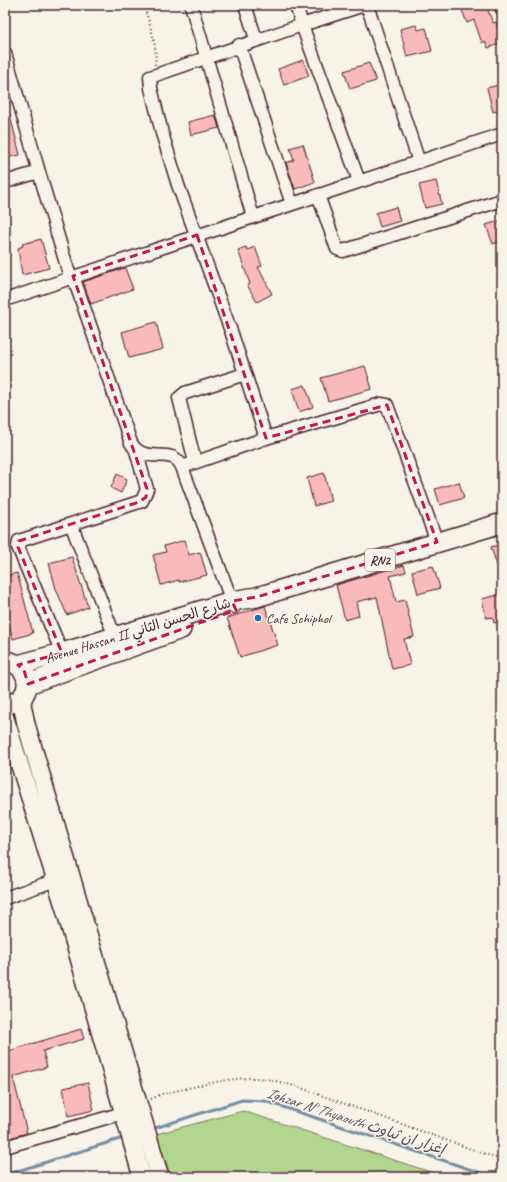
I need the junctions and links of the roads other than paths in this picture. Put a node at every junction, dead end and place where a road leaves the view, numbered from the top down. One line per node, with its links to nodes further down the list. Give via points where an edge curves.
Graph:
1 (191, 5): 12 (street)
2 (245, 5): 9 (street)
3 (296, 5): 8 (street)
4 (364, 5): 8 (street)
5 (367, 5): 14 (street)
6 (500, 5): 7 (street)
7 (502, 9)
8 (302, 25): 9 (street); 16 (street)
9 (256, 39): 10 (street)
10 (238, 45): 12 (street); 20 (street)
11 (5, 53): 15 (street)
12 (207, 56): 21 (street); 22 (street, via 150,77 162,133)
13 (502, 134): 14 (street)
14 (419, 162): 16 (street)
15 (39, 172): 17 (street); 23 (street)
16 (359, 181): 18 (street)
17 (5, 182)
18 (318, 195): 19 (street, via 337,249 343,251); 20 (street)
19 (502, 200)
20 (292, 204): 21 (street)
21 (253, 217): 22 (street)
22 (197, 235): 23 (street); 25 (street)
23 (72, 277): 24 (street); 27 (street)
24 (5, 300)
25 (245, 374): 26 (street); 28 (street, via 185,393 179,398)
26 (266, 438): 28 (street); 32 (street, via 381,404 387,405)
27 (136, 452): 29 (street, via 170,456 180,462); 31 (street, via 147,489 142,501)
28 (196, 462): 29 (street)
29 (182, 467): 33 (street)
30 (502, 523): 32 (main road, Avenue Hassan II شارع الحسن الثاني / RN2)
31 (71, 524): 34 (street); 35 (street, via 20,540 18,547)
32 (437, 542): 33 (main road, Avenue Hassan II شارع الحسن الثاني / RN2)
33 (234, 605): 34 (main road, Avenue Hassan II شارع الحسن الثاني / RN2); 37 (main road, Avenue Hassan II شارع الحسن الثاني / RN2)
34 (115, 637): 35 (main road, Avenue Hassan II شارع الحسن الثاني / RN2)
35 (62, 653): 36 (main road, Avenue Hassan II شارع الحسن الثاني / RN2)
36 (12, 663): 37 (main road, RN2, via 24,670)
37 (26, 689): 38 (main road, RN2, via 15,702); 42 (street, via 22,704 26,724)
38 (5, 704)
39 (5, 718): 40 (street)
40 (56, 880): 41 (street); 42 (street)
41 (5, 898)
42 (133, 1116): 43 (street); 44 (street); 45 (street)
43 (150, 1145): 45 (street); 47 (street)
44 (5, 1147)
45 (134, 1151): 46 (street)
46 (142, 1177)
47 (160, 1177)

